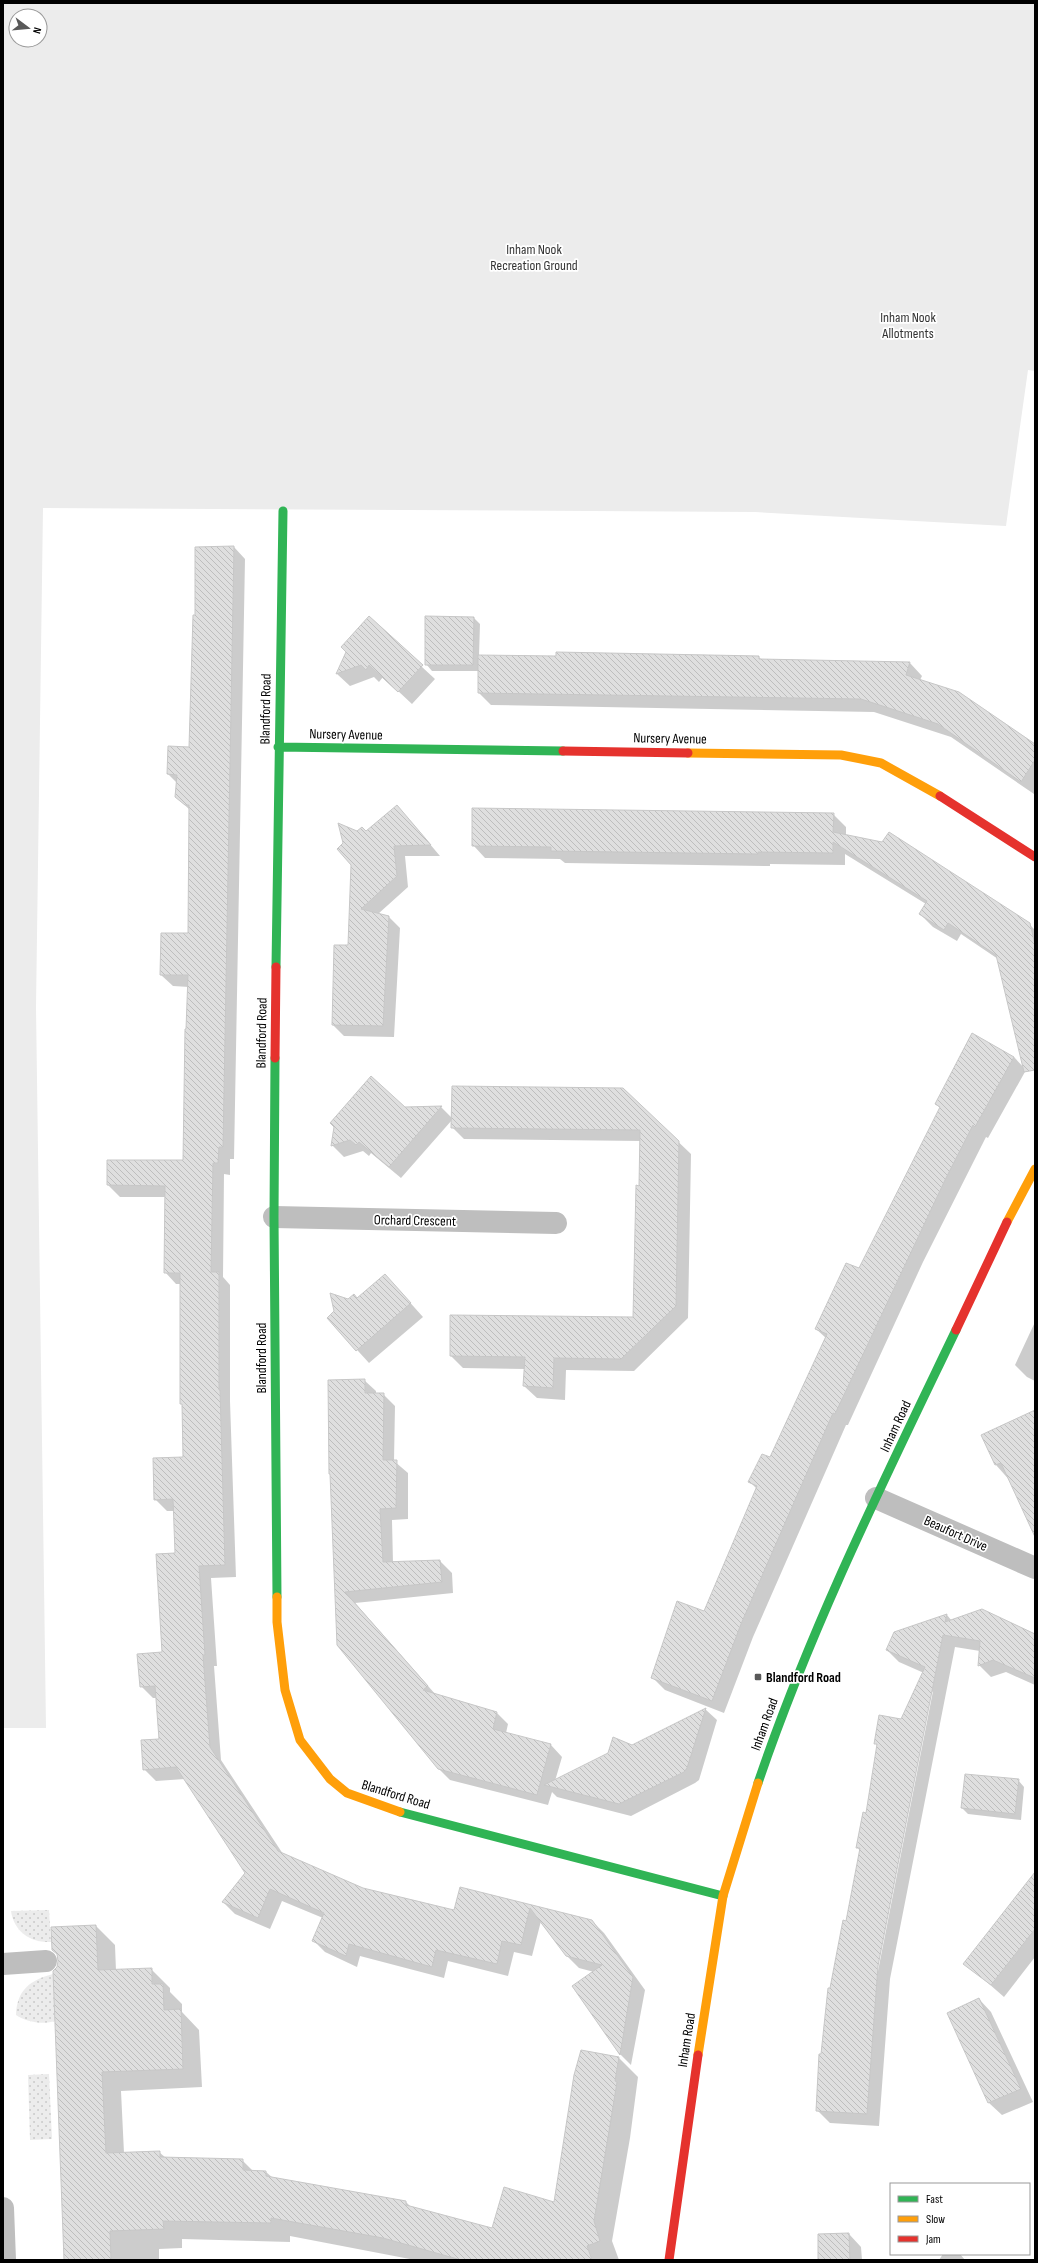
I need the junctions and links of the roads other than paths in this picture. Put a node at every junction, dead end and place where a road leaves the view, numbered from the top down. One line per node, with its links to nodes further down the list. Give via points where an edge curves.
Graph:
1 (284, 511): 2 (street, Blandford Road)
2 (278, 747): 3 (street, Nursery Avenue, via 841,755 881,763 937,794); 5 (street, Blandford Road)
3 (1035, 857)
4 (1035, 1169): 7 (street, Inham Road, via 1019,1197)
5 (274, 1217): 6 (street, Orchard Crescent); 9 (street, Blandford Road, via 277,1622 285,1690 300,1740 330,1779 346,1793 360,1799 385,1808)
6 (556, 1223)
7 (876, 1498): 8 (street, Beaufort Drive); 9 (street, Inham Road, via 782,1711 748,1811)
8 (1035, 1568)
9 (723, 1896): 14 (street, Inham Road, via 690,2103)
10 (46, 1961): 11 (street)
11 (3, 1964)
12 (3, 2208): 13 (street)
13 (5, 2260)
14 (669, 2260)

